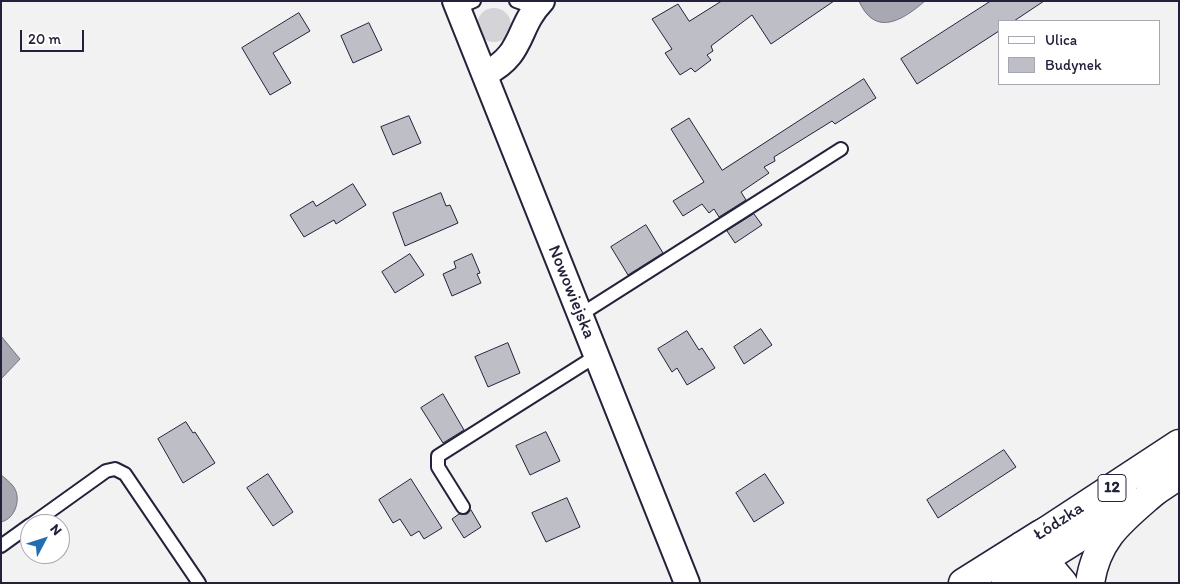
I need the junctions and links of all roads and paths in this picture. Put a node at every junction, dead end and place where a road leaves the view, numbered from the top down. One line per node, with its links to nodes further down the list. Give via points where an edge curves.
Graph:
1 (462, 3): 3 (street, Nowowiejska)
2 (531, 4): 3 (street, via 509,58)
3 (485, 74): 5 (street, Nowowiejska)
4 (841, 149): 5 (lane)
5 (580, 316): 6 (street, Nowowiejska)
6 (596, 356): 10 (lane, via 438,456 438,467); 16 (street, Nowowiejska)
7 (1179, 444): 14 (main road, Łódzka / 12)
8 (1179, 475): 9 (main road, Łódzka / 12)
9 (1155, 491): 14 (main road, Łódzka / 12); 20 (main road, 12, via 1109,532 1096,558)
10 (463, 507)
11 (46, 514): 15 (lane, via 106,471 115,469 125,474)
12 (20, 533): 13 (lane)
13 (1, 546)
14 (1034, 556): 17 (main road, Łódzka); 18 (main road, Łódzka); 19 (main road)
15 (199, 583)
16 (687, 583)
17 (963, 583)
18 (1006, 583)
19 (1063, 583)
20 (1090, 583)

